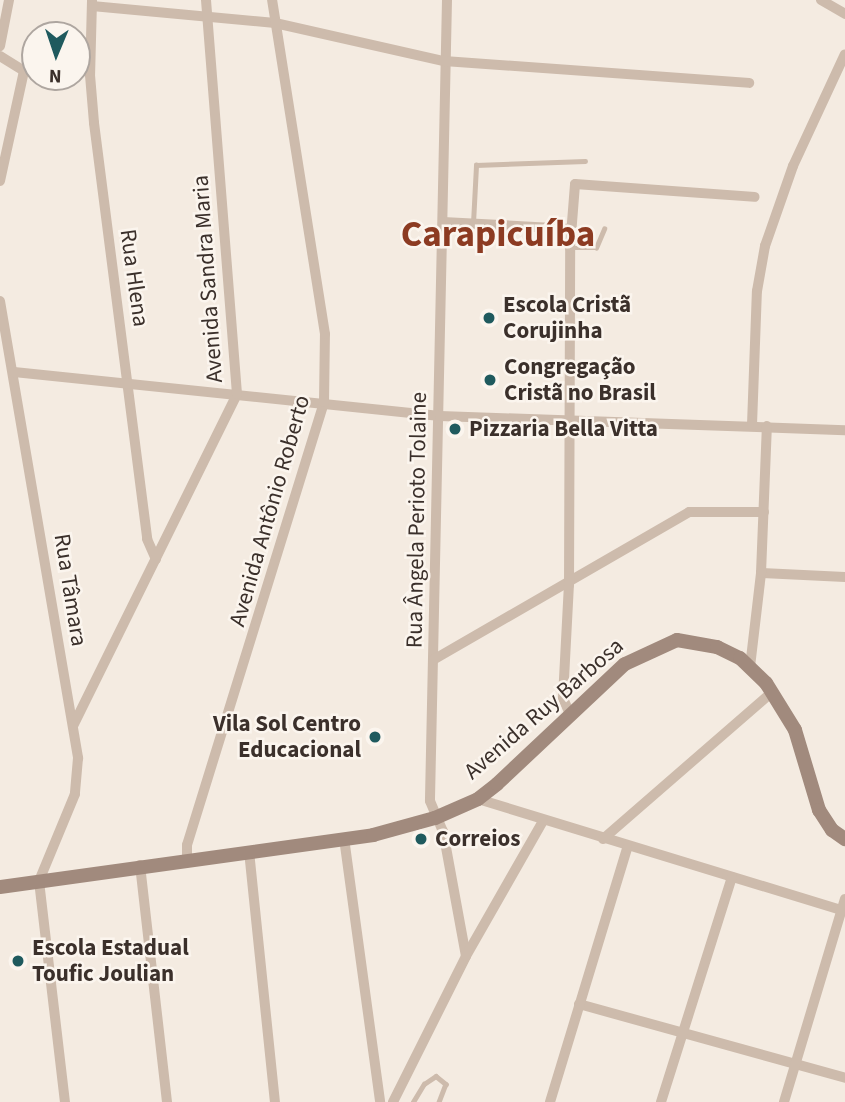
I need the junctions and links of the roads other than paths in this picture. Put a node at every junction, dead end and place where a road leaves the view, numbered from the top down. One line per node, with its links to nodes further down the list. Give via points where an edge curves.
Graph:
1 (9, 0): 9 (street)
2 (206, 0): 8 (street, Avenida Sandra Maria)
3 (272, 0): 10 (street, Avenida Antônio Roberto)
4 (447, 0): 15 (street, Rua Ângela Perioto Tolaine)
5 (821, 0): 7 (street)
6 (92, 3): 8 (street); 11 (street, Rua Hlena)
7 (845, 14)
8 (208, 16): 10 (street); 33 (street, Avenida Sandra Maria)
9 (1, 23): 12 (street)
10 (275, 23): 15 (street); 34 (street, Avenida Antônio Roberto, via 326,334)
11 (91, 39)
12 (0, 46)
13 (845, 54): 17 (street)
14 (0, 56): 16 (street)
15 (444, 61): 19 (street); 24 (street, Rua Ângela Perioto Tolaine)
16 (21, 67)
17 (840, 76): 37 (street, via 793,166 765,246 757,291)
18 (91, 83): 32 (street, Rua Hlena)
19 (749, 83)
20 (24, 91): 22 (street)
21 (585, 161): 25 (lane, via 476,164)
22 (0, 181)
23 (755, 197): 26 (street, via 575,184)
24 (443, 222): 25 (street); 35 (street, Rua Ângela Perioto Tolaine)
25 (473, 223): 26 (street)
26 (572, 229): 28 (street)
27 (604, 229): 28 (lane, via 597,248)
28 (570, 248): 36 (street)
29 (0, 301): 30 (street, Rua Tâmara)
30 (3, 332): 31 (street, Rua Tâmara)
31 (14, 372): 32 (street); 49 (street, Rua Tâmara)
32 (129, 384): 33 (street); 41 (street, Rua Hlena, via 147,539)
33 (237, 394): 34 (street); 41 (street, Avenida Sandra Maria)
34 (324, 402): 35 (street); 58 (street, Avenida Antônio Roberto, via 187,845)
35 (440, 416): 36 (street); 45 (street, Rua Ângela Perioto Tolaine)
36 (570, 422): 37 (street); 44 (street)
37 (752, 425): 38 (street)
38 (766, 426): 39 (street); 40 (street)
39 (845, 430)
40 (764, 512): 42 (street); 44 (street, via 689,512)
41 (156, 559): 49 (street, Avenida Sandra Maria)
42 (761, 573): 43 (street); 46 (street)
43 (845, 577)
44 (569, 585): 45 (street); 48 (street, via 563,698)
45 (433, 660): 51 (street, Rua Ângela Perioto Tolaine, via 430,801)
46 (750, 667): 47 (street, Avenida Ruy Barbosa); 48 (street, Avenida Ruy Barbosa, via 740,658 699,642 660,644 625,664)
47 (773, 691): 54 (street); 55 (street, Avenida Ruy Barbosa, via 795,730 819,810 832,830)
48 (570, 714): 50 (street, Avenida Ruy Barbosa)
49 (73, 727): 61 (street, Rua Tâmara, via 78,758 75,794)
50 (478, 799): 51 (street, Avenida Ruy Barbosa); 52 (street)
51 (435, 818): 53 (street, Avenida Ruy Barbosa); 65 (street, Rua Ângela Perioto Tolaine, via 443,831)
52 (543, 821): 54 (street); 65 (street)
53 (344, 838): 57 (street, Avenida Ruy Barbosa); 73 (street)
54 (603, 839): 56 (street)
55 (845, 839)
56 (627, 848): 60 (street); 66 (street)
57 (249, 851): 58 (street, Avenida Ruy Barbosa); 72 (street)
58 (187, 859): 59 (street, Avenida Ruy Barbosa)
59 (141, 865): 61 (street, Avenida Ruy Barbosa); 71 (street)
60 (732, 877): 64 (street); 67 (street)
61 (39, 881): 62 (street, Avenida Ruy Barbosa); 70 (street)
62 (0, 887)
63 (845, 899): 64 (street)
64 (843, 911): 68 (street)
65 (466, 956): 74 (street)
66 (579, 1004): 67 (street); 77 (street)
67 (682, 1032): 68 (street); 78 (street)
68 (796, 1063): 69 (street); 79 (street)
69 (845, 1078)
70 (65, 1102)
71 (167, 1102)
72 (275, 1102)
73 (380, 1102)
74 (393, 1102)
75 (413, 1102): 76 (lane, via 424,1084 436,1076 446,1084)
76 (439, 1102)
77 (550, 1102)
78 (661, 1102)
79 (784, 1102)

